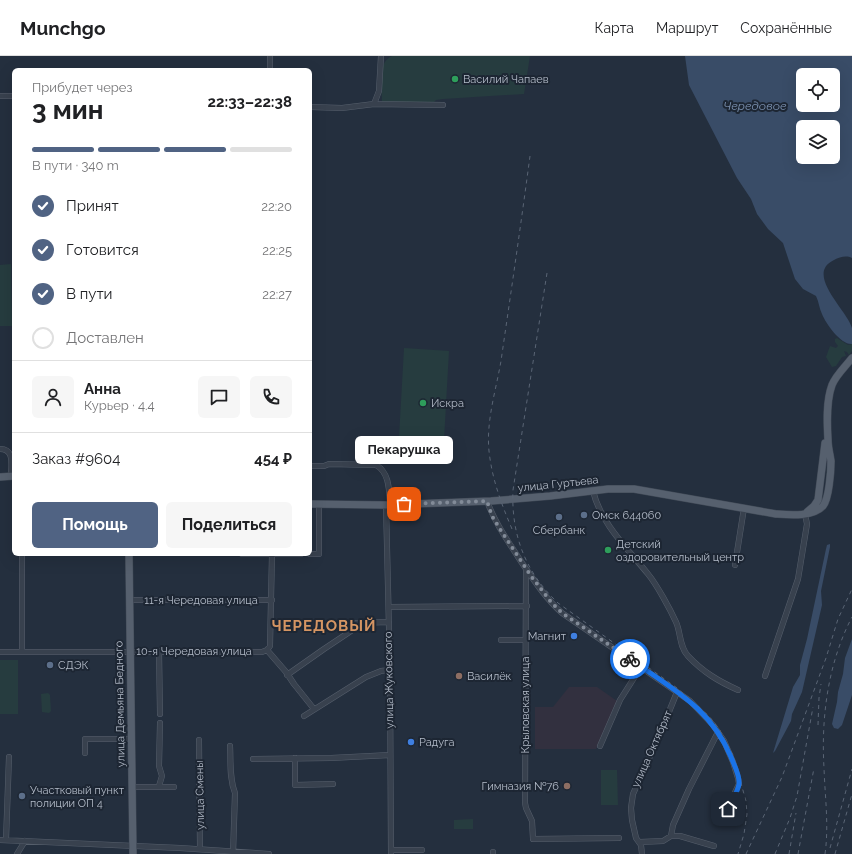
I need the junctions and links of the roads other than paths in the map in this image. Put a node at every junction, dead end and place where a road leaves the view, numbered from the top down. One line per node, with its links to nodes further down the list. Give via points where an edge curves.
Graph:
1 (270, 56): 3 (street)
2 (381, 56): 6 (street, via 380,91)
3 (270, 68)
4 (0, 96): 5 (street)
5 (12, 96)
6 (374, 104): 7 (street); 8 (street, via 342,108)
7 (443, 105)
8 (312, 107)
9 (852, 358): 20 (main road, via 832,384 829,397 828,442 831,469 825,503 819,509)
10 (0, 449): 12 (street, via 9,452)
11 (312, 466): 18 (street, улица Жуковского, via 376,465 386,474 389,487)
12 (12, 476): 13 (main road)
13 (0, 477)
14 (593, 491): 15 (main road, улица Гуртьева); 19 (main road, улица Гуртьева, via 634,489); 43 (street, via 597,506 620,540 649,575 676,622 682,646 688,655 710,676)
15 (487, 501): 18 (main road, улица Гуртьева); 26 (street, via 492,516)
16 (312, 504): 17 (main road, улица Гуртьева)
17 (319, 504): 18 (main road, улица Гуртьева); 21 (street, via 319,554)
18 (388, 505): 30 (street, улица Жуковского)
19 (744, 508): 20 (main road, улица Гуртьева, via 790,515); 25 (street)
20 (805, 514): 42 (street, via 807,524 798,579)
21 (312, 554)
22 (22, 556): 38 (street)
23 (129, 556): 27 (main road, улица Демьяна Бедного)
24 (272, 556): 28 (street)
25 (735, 565)
26 (526, 569): 29 (street, Крыловская улица); 39 (street, via 556,608)
27 (130, 600): 28 (street, 11-я Чередовая улица); 35 (main road, улица Демьяна Бедного)
28 (272, 600): 34 (street, via 270,646)
29 (527, 606): 30 (street); 33 (street, Крыловская улица)
30 (389, 608): 31 (street, улица Жуковского)
31 (389, 622): 40 (street, улица Жуковского); 41 (street, via 356,623 354,629)
32 (501, 640): 33 (street)
33 (526, 640): 65 (street, Крыловская улица, via 525,802 532,821 533,839)
34 (267, 650): 36 (street, 10-я Чередовая улица); 41 (street)
35 (130, 651): 36 (street, 10-я Чередовая улица); 38 (street, 10-я Чередовая улица); 50 (main road, улица Демьяна Бедного)
36 (159, 651): 46 (street)
37 (0, 652): 38 (street, 10-я Чередовая улица)
38 (22, 652)
39 (641, 667): 44 (street); 53 (street, via 620,700)
40 (390, 670): 45 (street, via 366,677); 55 (street, улица Жуковского)
41 (287, 675): 45 (street)
42 (765, 676)
43 (738, 690)
44 (677, 692): 49 (street, via 708,718); 69 (street, улица Октябрят, via 632,794 632,820 636,838)
45 (314, 709): 47 (street)
46 (160, 714)
47 (304, 716)
48 (160, 723): 60 (street, via 159,766 162,776)
49 (718, 732): 63 (street, via 733,762 739,782); 64 (street, via 689,789 673,825)
50 (131, 739): 54 (street, via 85,739); 62 (main road, улица Демьяна Бедного)
51 (199, 740): 73 (street, улица Смены)
52 (230, 746): 76 (street, via 230,772 235,793)
53 (600, 746)
54 (85, 753)
55 (390, 755): 57 (street); 75 (street, улица Жуковского)
56 (9, 757): 67 (street)
57 (295, 758): 58 (street); 59 (street, via 295,785)
58 (253, 759)
59 (332, 784)
60 (159, 786): 61 (street); 62 (street)
61 (174, 786)
62 (132, 787): 70 (main road, улица Демьяна Бедного)
63 (728, 809)
64 (671, 836): 69 (street, via 663,841); 71 (street, via 680,836)
65 (619, 838)
66 (0, 840): 67 (street)
67 (6, 840): 68 (street)
68 (25, 841): 70 (street); 77 (street)
69 (640, 842): 81 (street, улица Октябрят)
70 (133, 846): 72 (street); 78 (main road, улица Демьяна Бедного)
71 (714, 846)
72 (180, 848): 73 (street); 79 (street)
73 (200, 850): 76 (street)
74 (422, 850): 75 (street)
75 (391, 852)
76 (233, 853): 80 (street)
77 (17, 854)
78 (133, 854)
79 (180, 854)
80 (269, 854)
81 (642, 854)

